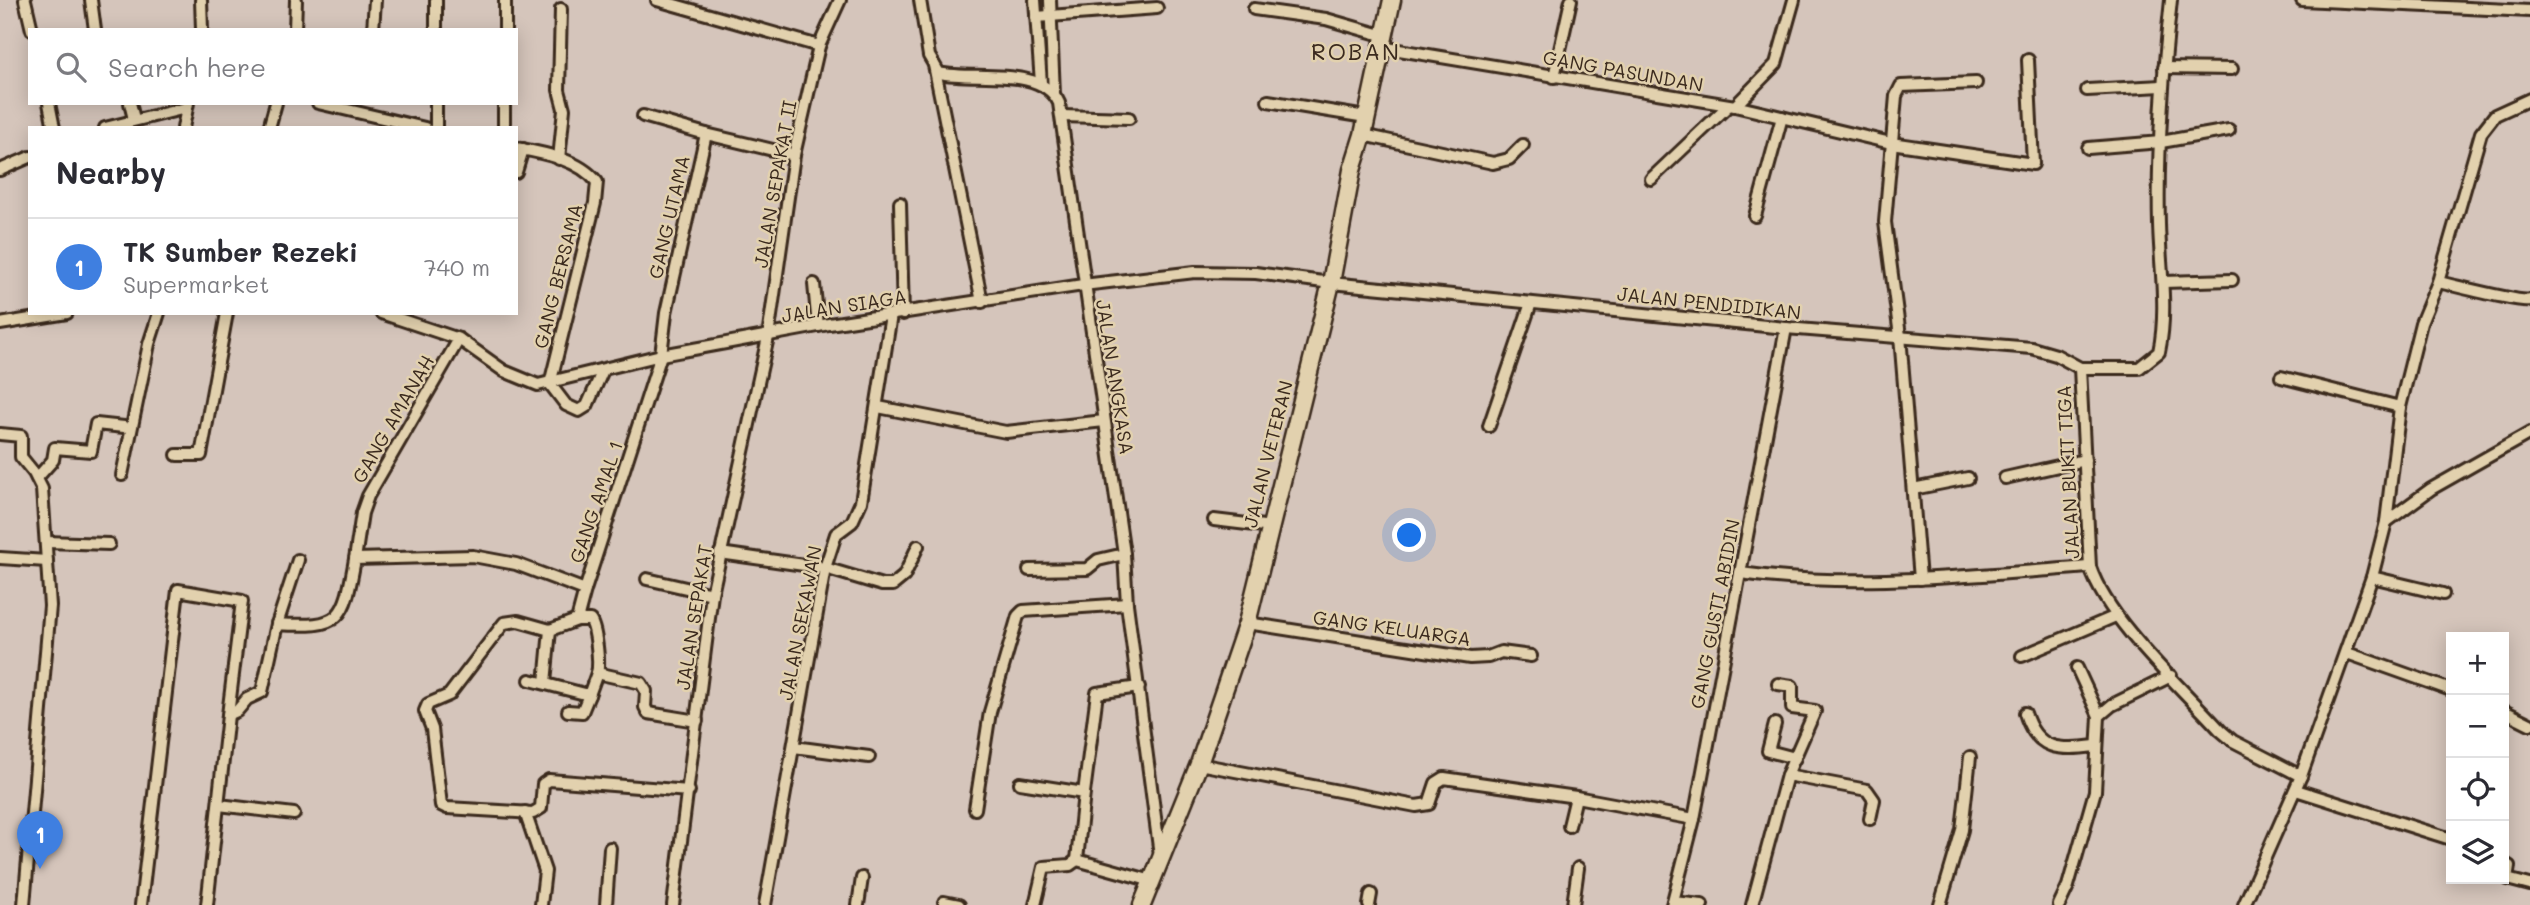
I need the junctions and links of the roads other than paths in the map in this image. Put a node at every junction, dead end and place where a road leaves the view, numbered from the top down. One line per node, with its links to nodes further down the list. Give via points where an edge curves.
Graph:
1 (25, 0): 25 (street)
2 (91, 0): 26 (street)
3 (201, 0): 27 (street)
4 (296, 0): 28 (street)
5 (375, 0): 29 (street)
6 (436, 0): 30 (street)
7 (506, 0): 31 (street)
8 (657, 0): 33 (street)
9 (840, 0): 33 (street, JALAN SEPAKAT II)
10 (920, 0): 35 (street)
11 (1035, 0): 24 (street)
12 (1049, 0): 23 (street)
13 (1392, 0): 32 (street, JALAN VETERAN)
14 (1571, 0): 38 (street)
15 (1794, 0): 54 (street, via 1776,64)
16 (2171, 0): 36 (street, JALAN BUKIT TIGA)
17 (2302, 0): 18 (street)
18 (2444, 3): 22 (street)
19 (1157, 8): 23 (street)
20 (561, 9): 79 (street, via 559,90 564,120)
21 (1254, 9): 32 (street, GANG PASUNDAN, via 1326,19)
22 (2530, 11)
23 (1051, 16): 24 (street); 43 (street)
24 (1036, 17): 39 (street)
25 (32, 28)
26 (95, 28)
27 (202, 28)
28 (295, 28)
29 (373, 28)
30 (436, 28)
31 (505, 28)
32 (1383, 41): 38 (street, GANG PASUNDAN); 58 (street, JALAN VETERAN)
33 (819, 46): 77 (street, JALAN SEPAKAT II)
34 (2028, 60): 73 (street, GANG PASUNDAN, via 2033,164)
35 (933, 62): 39 (street, via 944,74); 91 (street)
36 (2164, 68): 37 (street); 41 (street, JALAN BUKIT TIGA)
37 (2232, 69)
38 (1554, 77): 54 (street, GANG PASUNDAN)
39 (1041, 83): 43 (street, JALAN ANGKASA)
40 (1976, 83): 73 (street, via 1901,86)
41 (2162, 86): 42 (street); 72 (street, JALAN BUKIT TIGA)
42 (2087, 90)
43 (1054, 94): 56 (street, JALAN ANGKASA)
44 (2530, 100): 86 (street, via 2495,116 2481,133)
45 (1268, 101): 58 (street)
46 (48, 105): 62 (street)
47 (130, 105): 61 (street)
48 (275, 105): 65 (street)
49 (324, 105): 57 (street)
50 (370, 105): 57 (street)
51 (436, 105): 67 (street)
52 (504, 105): 68 (street)
53 (187, 106): 61 (street); 64 (street)
54 (1731, 106): 59 (street, GANG PASUNDAN); 81 (street)
55 (643, 116): 70 (street)
56 (1062, 116): 60 (street); 89 (street, JALAN ANGKASA)
57 (369, 117): 66 (street)
58 (1366, 117): 71 (street, JALAN VETERAN)
59 (1782, 117): 73 (street, GANG PASUNDAN); 83 (street)
60 (1129, 118)
61 (134, 119): 63 (street)
62 (54, 126)
63 (111, 126)
64 (183, 126)
65 (270, 126)
66 (415, 126)
67 (436, 126)
68 (504, 126)
69 (2229, 130): 72 (street)
70 (706, 134): 77 (street, GANG UTAMA); 105 (street, GANG UTAMA)
71 (1363, 135): 74 (street, via 1493,163 1509,159); 87 (street, JALAN VETERAN)
72 (2161, 142): 76 (street); 85 (street, JALAN BUKIT TIGA)
73 (1891, 143): 103 (street, via 1885,222)
74 (1523, 145)
75 (520, 148): 79 (street, GANG BERSAMA)
76 (2088, 148)
77 (794, 155): 102 (street, JALAN SEPAKAT II)
78 (28, 158): 80 (street)
79 (559, 159): 109 (street, GANG BERSAMA, via 587,170 598,188)
80 (0, 170)
81 (1651, 179)
82 (900, 204): 93 (street)
83 (1755, 216)
84 (2232, 279): 85 (street)
85 (2163, 282): 106 (street, JALAN BUKIT TIGA, via 2161,341 2151,361 2139,368)
86 (2438, 282): 90 (street); 111 (street, via 2421,323)
87 (1331, 283): 89 (street, JALAN SIAGA, via 1218,271); 92 (street, JALAN PENDIDIKAN); 126 (street, JALAN VETERAN)
88 (814, 284): 100 (street)
89 (1083, 285): 91 (street, JALAN SIAGA); 112 (street, JALAN ANGKASA)
90 (2530, 300)
91 (982, 302): 93 (street, JALAN SIAGA)
92 (1531, 303): 101 (street, JALAN PENDIDIKAN); 113 (street)
93 (903, 314): 97 (street, JALAN SIAGA)
94 (158, 315): 119 (street)
95 (227, 315): 117 (street, via 201,455)
96 (387, 315): 104 (street, JALAN SIAGA)
97 (891, 315): 100 (street, JALAN SIAGA); 110 (street, JALAN SEKAWAN)
98 (34, 316): 99 (street)
99 (0, 324)
100 (818, 326): 102 (street, JALAN SIAGA)
101 (1786, 328): 103 (street, JALAN PENDIDIKAN); 139 (street, GANG GUSTI ABIDIN)
102 (768, 337): 105 (street, JALAN SIAGA); 130 (street, JALAN SEPAKAT)
103 (1900, 337): 106 (street, JALAN PENDIDIKAN, via 2032,348); 123 (street)
104 (459, 339): 109 (street, JALAN SIAGA, via 519,380); 133 (street, GANG AMANAH, via 368,496)
105 (661, 355): 107 (street, JALAN SIAGA); 143 (street, GANG AMAL 1)
106 (2080, 368): 118 (street, JALAN BUKIT TIGA)
107 (603, 370): 109 (street, JALAN SIAGA); 109 (street, via 587,406 579,411 566,405)
108 (2281, 377): 111 (street)
109 (550, 384)
110 (878, 407): 112 (street, via 1006,432); 137 (street, JALAN SEKAWAN, via 861,502 852,522 836,534)
111 (2400, 407): 125 (street)
112 (1104, 421): 131 (street, JALAN ANGKASA)
113 (1489, 426)
114 (124, 427): 120 (street, via 96,424 91,451 55,448 53,460)
115 (2530, 433): 125 (street, via 2431,489)
116 (0, 434): 120 (street, via 21,436 21,457)
117 (177, 455)
118 (2085, 460): 122 (street); 136 (street, JALAN BUKIT TIGA)
119 (122, 475)
120 (37, 478): 127 (street)
121 (1969, 478): 123 (street)
122 (2005, 478)
123 (1913, 489): 142 (street)
124 (1214, 520): 126 (street)
125 (2386, 522): 140 (street)
126 (1272, 527): 149 (street, JALAN VETERAN)
127 (46, 542): 128 (street); 135 (street)
128 (109, 544)
129 (918, 546): 137 (street, via 904,576 893,585)
130 (720, 553): 137 (street); 144 (street, JALAN SEPAKAT)
131 (1124, 554): 138 (street, via 1098,560 1087,569); 146 (street, JALAN ANGKASA)
132 (0, 558): 135 (street)
133 (355, 559): 143 (street, GANG AMAL 1, via 473,556 516,564); 150 (street, via 348,600 338,616 322,625)
134 (298, 560): 150 (street)
135 (47, 561): 203 (street, via 49,630)
136 (2090, 567): 142 (street); 147 (street, JALAN BUKIT TIGA)
137 (825, 568): 173 (street, JALAN SEKAWAN)
138 (1029, 570)
139 (1740, 573): 142 (street, via 1810,580); 189 (street, GANG GUSTI ABIDIN)
140 (2372, 577): 145 (street); 152 (street)
141 (647, 579): 144 (street)
142 (1920, 579)
143 (585, 590): 148 (street)
144 (712, 594): 169 (street, JALAN SEPAKAT)
145 (2443, 594)
146 (1127, 604): 161 (street, JALAN ANGKASA); 186 (street, via 1023,611 1018,616 990,712)
147 (2116, 616): 154 (street); 157 (street, JALAN BUKIT TIGA)
148 (577, 620): 151 (street); 156 (street, via 590,620 594,626)
149 (1247, 623): 153 (street, GANG KELUARGA, via 1479,659 1501,652); 177 (street, JALAN VETERAN)
150 (277, 624): 167 (street, via 262,692)
151 (550, 630): 159 (street); 187 (street, via 518,621 504,623 449,695 431,701 425,710 432,729 441,805)
152 (2347, 653): 162 (street); 179 (street)
153 (1531, 656)
154 (2022, 656)
155 (2077, 668): 168 (street)
156 (597, 673): 163 (street); 169 (street, via 641,682 648,713)
157 (2171, 676): 168 (street); 179 (street, JALAN BUKIT TIGA, via 2233,741)
158 (530, 680): 159 (street)
159 (545, 683): 163 (street)
160 (1778, 684): 176 (street, via 1792,686 1792,708 1815,711)
161 (1139, 687): 183 (street, via 1097,693); 195 (street, JALAN ANGKASA)
162 (2446, 688)
163 (589, 695): 164 (street, via 582,712)
164 (568, 711)
165 (2025, 713): 172 (street, via 2033,734 2055,747)
166 (2509, 713): 171 (street)
167 (228, 715): 185 (street); 204 (street, via 242,601 178,590)
168 (2099, 716): 172 (street)
169 (697, 720): 182 (street, JALAN SEPAKAT)
170 (1775, 724): 176 (street, via 1768,751)
171 (2530, 724)
172 (2096, 746): 218 (street, via 2095,791)
173 (794, 747): 174 (street); 209 (street, JALAN SEKAWAN)
174 (869, 757)
175 (1970, 757): 217 (street, via 1962,830)
176 (1795, 758): 178 (street)
177 (1199, 764): 184 (street, via 1416,806 1429,804 1436,783 1444,778); 195 (street, JALAN VETERAN)
178 (1787, 775): 190 (street, via 1867,790 1874,800); 216 (street)
179 (2301, 776): 181 (street)
180 (1020, 783): 183 (street)
181 (2297, 790): 192 (street); 219 (street)
182 (689, 791): 187 (street, via 549,780 543,784 541,808); 208 (street, JALAN SEPAKAT)
183 (1084, 793): 194 (street)
184 (1576, 797): 189 (street); 191 (street)
185 (219, 805): 188 (street); 205 (street)
186 (975, 809)
187 (525, 812): 206 (street, via 545,871)
188 (295, 814)
189 (1694, 819): 202 (street, GANG GUSTI ABIDIN)
190 (1870, 819)
191 (1569, 826)
192 (2446, 837)
193 (610, 848): 207 (street)
194 (1077, 860): 199 (street); 212 (street, via 1044,867)
195 (1161, 861): 199 (street, JALAN VETERAN)
196 (1578, 868): 214 (street)
197 (862, 878): 210 (street)
198 (2509, 880): 200 (street)
199 (1152, 881): 213 (street, JALAN VETERAN)
200 (2530, 885)
201 (944, 902): 211 (street)
202 (1672, 903): 215 (street)
203 (24, 905)
204 (141, 905)
205 (207, 905)
206 (541, 905)
207 (606, 905)
208 (673, 905)
209 (765, 905)
210 (858, 905)
211 (959, 905)
212 (1035, 905)
213 (1142, 905)
214 (1573, 905)
215 (1702, 905)
216 (1752, 905)
217 (1940, 905)
218 (2059, 905)
219 (2244, 905)

